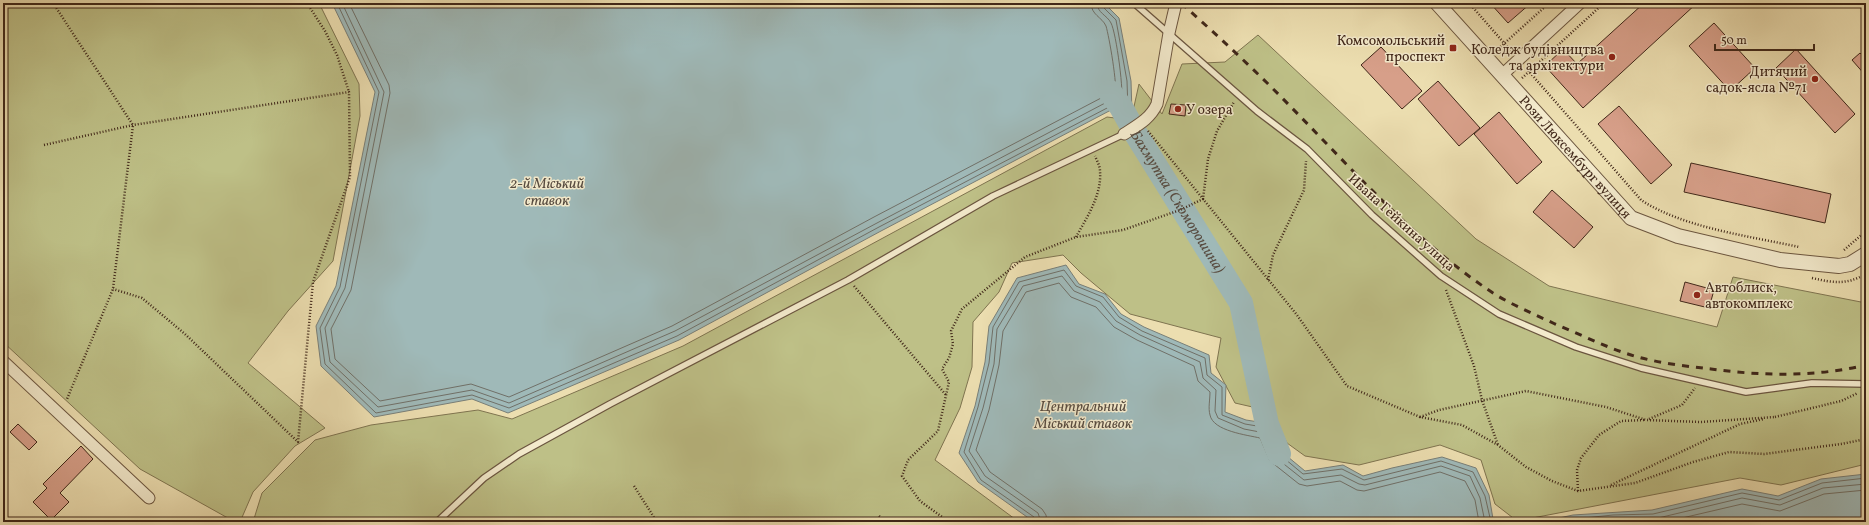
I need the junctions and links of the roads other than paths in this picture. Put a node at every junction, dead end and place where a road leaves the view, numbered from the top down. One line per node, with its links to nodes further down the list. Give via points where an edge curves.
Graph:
1 (1134, 3): 5 (lane, Ивана Гейкина улица)
2 (1176, 3): 5 (street)
3 (1437, 3): 6 (street, Рози Люксембург вулиця)
4 (1580, 3): 6 (street)
5 (1169, 33): 7 (street, via 1157,104 1153,113); 10 (lane, Ивана Гейкина улица, via 1238,94 1307,149 1372,215 1441,276 1499,314 1576,347 1642,368 1746,392 1812,383)
6 (1502, 75): 8 (street, Рози Люксембург вулиця, via 1631,218 1678,236 1780,260 1839,266 1850,264)
7 (1124, 134): 12 (lane, via 993,196 848,280 519,454 484,478)
8 (1866, 254)
9 (3, 362): 11 (street)
10 (1866, 384)
11 (149, 498)
12 (437, 522)

